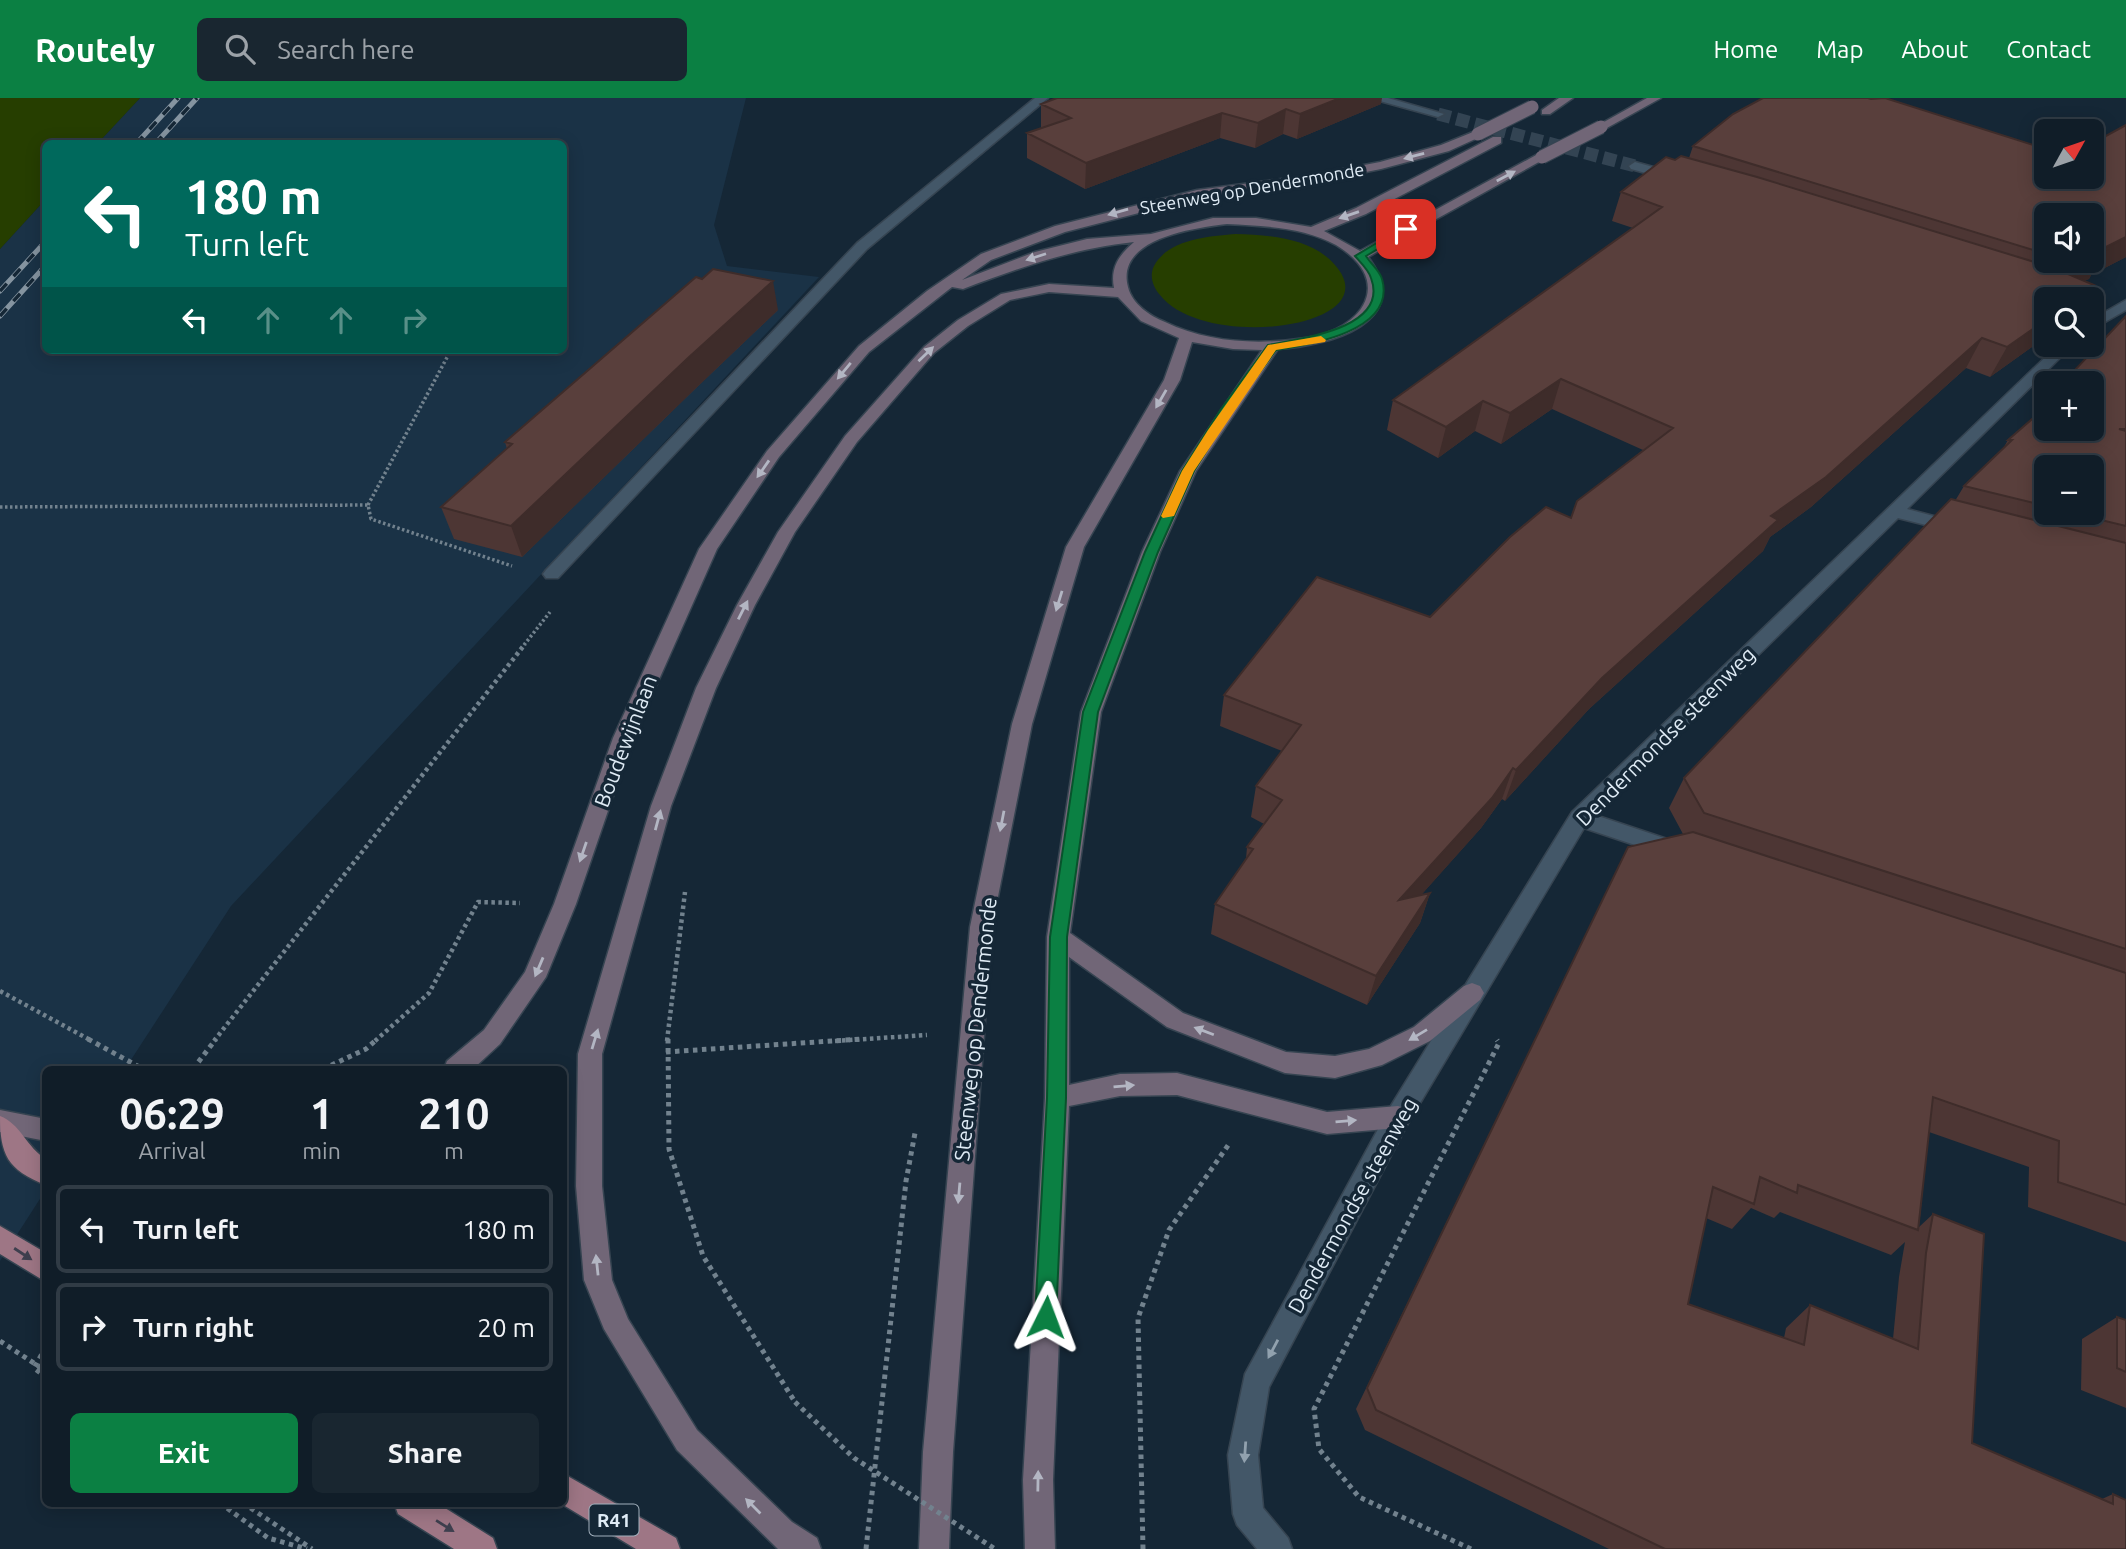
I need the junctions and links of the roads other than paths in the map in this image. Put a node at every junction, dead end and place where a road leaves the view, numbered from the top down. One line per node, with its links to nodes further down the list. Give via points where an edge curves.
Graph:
1 (1042, 98): 23 (street, via 862,246)
2 (1375, 98): 6 (street)
3 (1554, 98): 13 (main road, Steenweg op Dendermonde, one-way to 13, bridge, via 1445,148 1381,165 1197,194 1060,229 986,257)
4 (1567, 98): 9 (main road, Steenweg op Dendermonde, one-way to 9, via 1497,140)
5 (1655, 98): 11 (main road, one-way to 5, bridge)
6 (1438, 114)
7 (1634, 166): 8 (street)
8 (1686, 181)
9 (1312, 231): 10 (main road, Steenweg op Dendermonde, via 1271,222 1227,220 1186,225); 11 (main road, Steenweg op Dendermonde)
10 (1151, 237): 12 (main road, Steenweg op Dendermonde, via 1123,262 1119,277); 13 (main road, Steenweg op Dendermonde, one-way to 13, via 1104,240 1052,252)
11 (1360, 256): 19 (main road, via 1377,278 1376,302 1357,324 1320,340)
12 (1122, 293): 18 (main road, via 1157,324); 41 (main road, one-way to 12, via 781,1533 687,1440 618,1329 598,1280 589,1186 590,1054 661,806 706,688 787,532 865,421 929,350 963,323 1006,297 1049,288)
13 (932, 294): 28 (main road, Boudewijnlaan, one-way to 28, via 864,349 773,454 708,549 623,738 565,904 534,977 492,1037)
14 (2126, 304): 16 (street)
15 (2104, 313): 16 (street)
16 (2108, 314): 17 (street)
17 (2104, 317)
18 (1187, 337): 19 (main road); 42 (main road, Steenweg op Dendermonde, one-way to 42, via 1172,380 1075,547 1022,724 981,927)
19 (1272, 347): 26 (main road, via 1188,471 1151,552 1091,712)
20 (2053, 357): 21 (street, Dendermondse steenweg)
21 (1893, 511): 22 (street); 24 (street, Dendermondse steenweg)
22 (1970, 531)
23 (552, 574)
24 (1579, 818): 25 (street); 27 (street, Dendermondse steenweg)
25 (1696, 857)
26 (1058, 937): 27 (main road, one-way to 26, via 1422,1034 1373,1058 1335,1067 1284,1062 1175,1020); 29 (main road)
27 (1472, 993): 30 (street, Dendermondse steenweg)
28 (459, 1066)
29 (1057, 1098): 30 (main road, one-way to 30, via 1119,1085 1177,1084 1327,1123); 43 (main road, one-way to 29, via 1038,1480)
30 (1398, 1116): 44 (street, Dendermondse steenweg, one-way to 44, via 1255,1384 1243,1455 1248,1514)
31 (0, 1121): 33 (main road)
32 (0, 1127): 34 (main road, via 27,1162)
33 (42, 1129)
34 (42, 1171)
35 (0, 1239): 36 (main road, one-way to 36)
36 (42, 1266)
37 (567, 1491): 40 (main road, R41)
38 (415, 1507): 39 (main road, one-way to 39)
39 (482, 1549)
40 (665, 1549)
41 (806, 1549)
42 (934, 1549)
43 (1040, 1549)
44 (1277, 1549)

